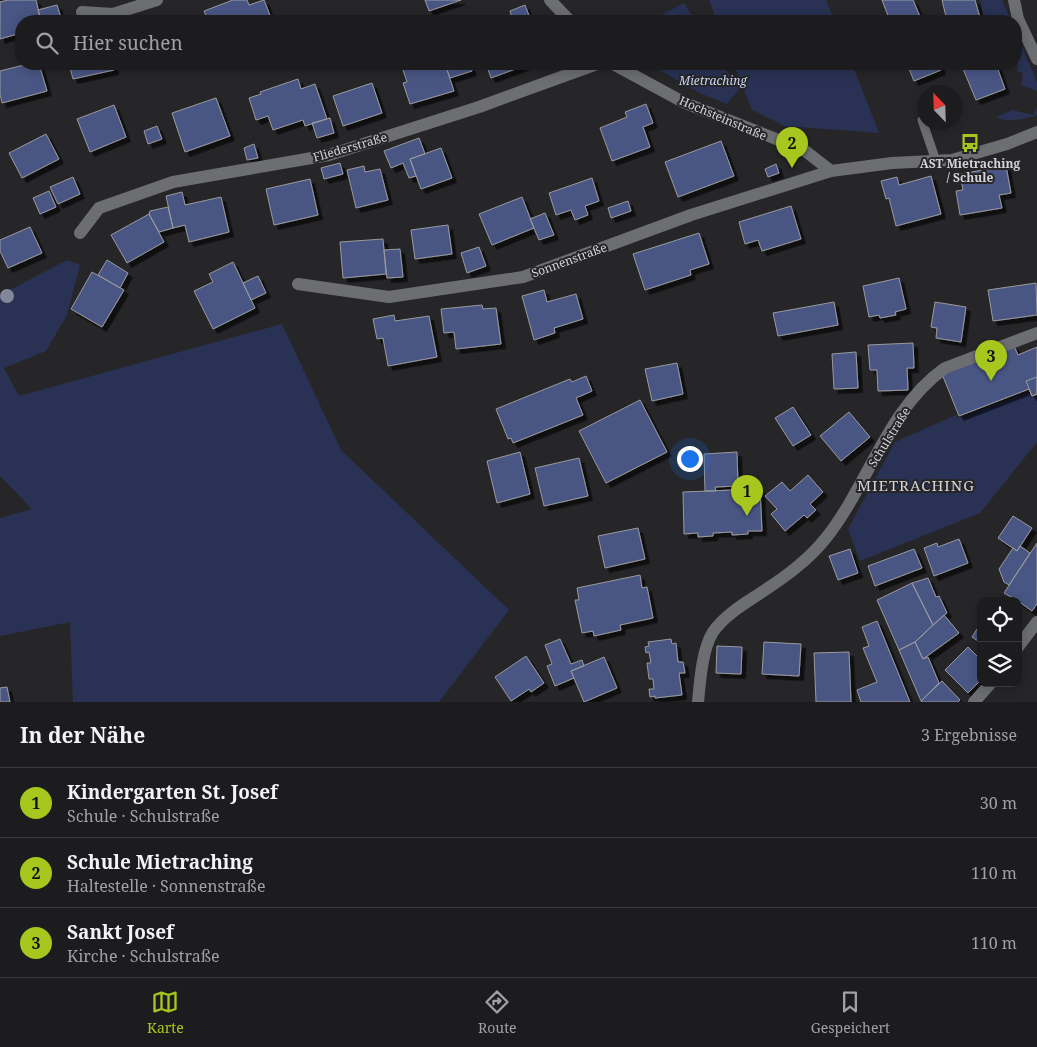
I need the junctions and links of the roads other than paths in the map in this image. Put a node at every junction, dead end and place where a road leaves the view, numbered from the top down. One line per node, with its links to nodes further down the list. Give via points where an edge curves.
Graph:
1 (157, 0): 4 (street, via 113,14)
2 (550, 0): 5 (street)
3 (1014, 0): 6 (street)
4 (82, 12)
5 (564, 15)
6 (1017, 15)
7 (1022, 27): 8 (street)
8 (1037, 59)
9 (581, 70): 15 (street, Fliederstraße, via 479,107 329,155 173,182 100,208)
10 (624, 70): 14 (street, Hochsteinstraße, via 685,103 804,150)
11 (926, 130): 13 (lane)
12 (1037, 132): 13 (street, via 952,160)
13 (936, 160): 14 (street)
14 (830, 171): 16 (street, Sonnenstraße, via 691,214 523,277 389,297)
15 (80, 233)
16 (298, 284)
17 (1037, 333): 21 (street, Schulstraße, via 945,368 918,392 826,538 792,571 738,608 713,632 707,645)
18 (1037, 622): 19 (street)
19 (1022, 642)
20 (987, 687): 22 (street)
21 (698, 702)
22 (974, 702)

